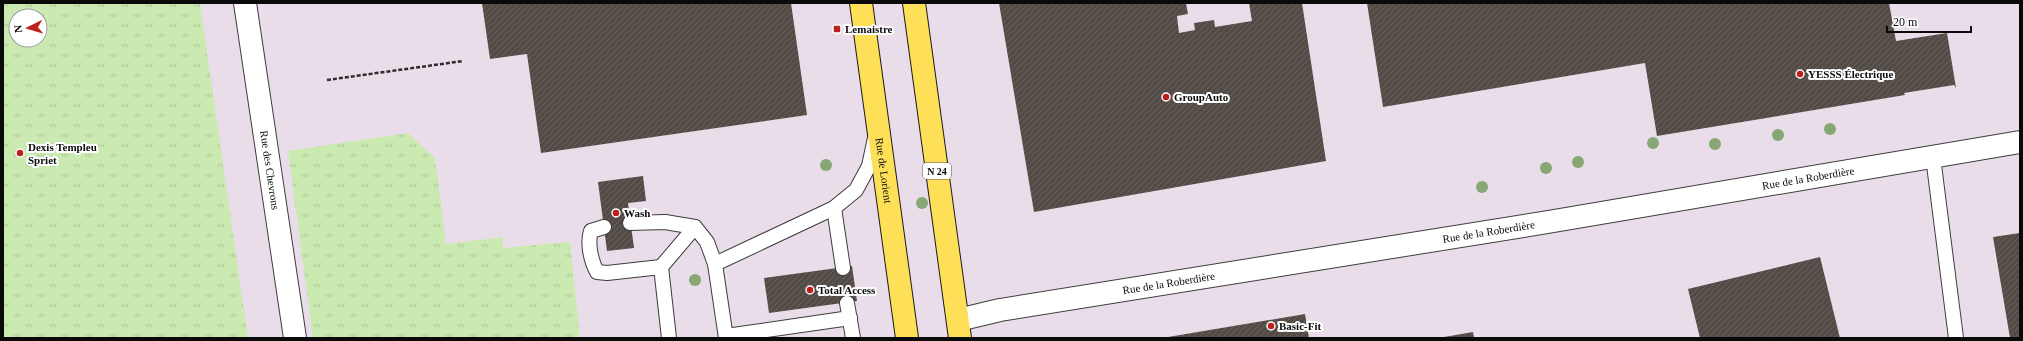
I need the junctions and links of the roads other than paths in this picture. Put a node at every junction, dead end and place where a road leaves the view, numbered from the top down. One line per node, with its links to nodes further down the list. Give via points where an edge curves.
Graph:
1 (245, 3): 18 (street, Rue des Chevrons)
2 (861, 3): 4 (main road, Rue de Lorient)
3 (914, 3): 16 (main road, N 24)
4 (878, 126): 7 (lane, via 869,166 856,190); 21 (main road, Rue de Lorient)
5 (2020, 142): 6 (street, Rue de la Roberdière)
6 (1933, 157): 16 (street, Rue de la Roberdière, via 1533,225 1000,310); 22 (lane)
7 (834, 208): 11 (lane); 13 (lane)
8 (630, 223): 10 (lane, via 665,222)
9 (604, 227): 12 (lane, via 591,231 589,237 592,264 597,272)
10 (695, 227): 11 (lane, via 707,242); 12 (lane)
11 (715, 264): 17 (lane)
12 (661, 267): 19 (lane)
13 (842, 268)
14 (847, 303): 15 (lane)
15 (850, 318): 17 (lane); 20 (lane)
16 (959, 329)
17 (726, 337)
18 (295, 338)
19 (669, 338)
20 (853, 338)
21 (907, 338)
22 (1956, 338)

